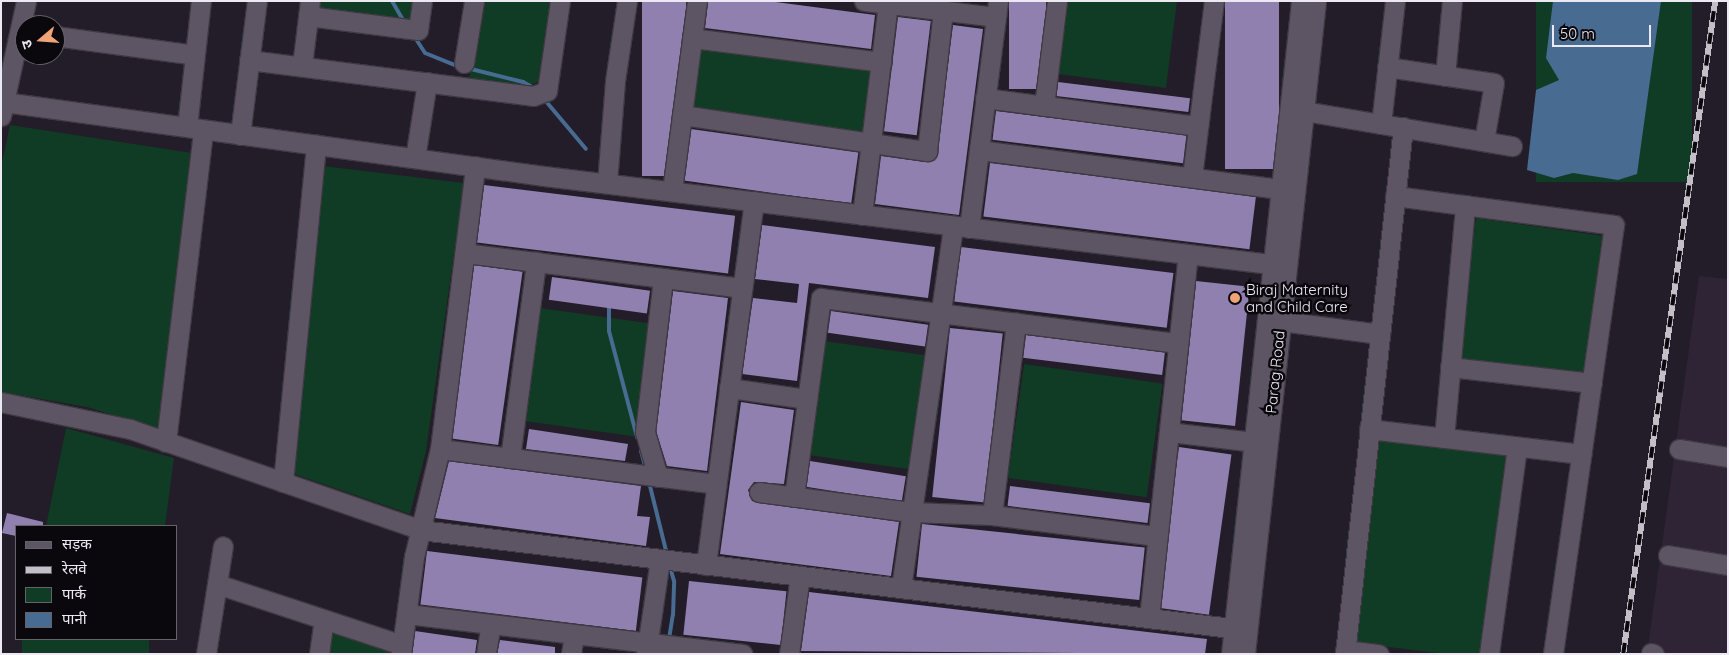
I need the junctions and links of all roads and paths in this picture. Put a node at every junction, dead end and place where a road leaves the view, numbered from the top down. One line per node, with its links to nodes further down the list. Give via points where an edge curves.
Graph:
1 (26, 1): 20 (street)
2 (201, 1): 24 (street)
3 (257, 1): 26 (street)
4 (422, 1): 17 (street, via 410,29)
5 (474, 1): 28 (street)
6 (560, 1): 32 (street, via 540,94)
7 (627, 1): 51 (street, via 615,81)
8 (697, 1): 22 (street)
9 (864, 1): 16 (street)
10 (1057, 1): 34 (street)
11 (1214, 1): 39 (street)
12 (1301, 1): 52 (street, Parag Road)
13 (1316, 1): 36 (street, Parag Road)
14 (1395, 1): 30 (street)
15 (1452, 1): 31 (street)
16 (888, 4): 19 (street); 27 (street)
17 (309, 8): 29 (street)
18 (997, 9): 19 (street); 33 (street)
19 (943, 11): 45 (street, via 927,151)
20 (24, 15)
21 (65, 37): 24 (street)
22 (692, 38): 27 (street); 37 (street)
23 (15, 44): 25 (street)
24 (195, 55): 41 (street)
25 (8, 57): 35 (street)
26 (249, 60): 29 (street); 42 (street)
27 (881, 62): 45 (street)
28 (464, 63)
29 (302, 66): 32 (street)
30 (1387, 67): 31 (street); 38 (street)
31 (1445, 76): 43 (street, via 1494,83)
32 (427, 82): 48 (street)
33 (986, 98): 34 (street); 47 (street)
34 (1044, 106): 39 (street)
35 (3, 109): 41 (street)
36 (1304, 110): 38 (street); 62 (street, Parag Road)
37 (682, 115): 45 (street); 53 (street)
38 (1381, 124): 40 (street)
39 (1198, 126): 50 (street)
40 (1403, 127): 43 (street); 54 (street)
41 (195, 128): 42 (street); 78 (street)
42 (240, 134): 44 (street)
43 (1484, 141): 46 (street)
44 (316, 145): 48 (street); 87 (street)
45 (871, 145): 57 (street)
46 (1512, 146)
47 (979, 150): 50 (street); 58 (street)
48 (415, 158): 49 (street)
49 (475, 166): 51 (street); 59 (street)
50 (1192, 178): 52 (street)
51 (607, 183): 53 (street)
52 (1281, 189): 62 (street, Parag Road)
53 (672, 191): 55 (street)
54 (1395, 196): 56 (street); 68 (street)
55 (754, 201): 57 (street); 64 (street)
56 (1465, 205): 70 (street); 71 (street, via 1614,225)
57 (862, 215): 58 (street)
58 (961, 227): 60 (street); 65 (street)
59 (464, 253): 61 (street); 81 (street)
60 (1188, 254): 62 (street); 69 (street)
61 (536, 262): 63 (street); 85 (street)
62 (1280, 265): 66 (street, Parag Road); 79 (street, Parag Road)
63 (663, 278): 64 (street); 86 (street, via 645,432)
64 (742, 288): 72 (street)
65 (940, 313): 67 (street); 73 (street, via 820,298); 91 (street)
66 (1281, 320): 68 (street); 107 (street, Parag Road)
67 (1016, 322): 69 (street); 92 (street)
68 (1380, 334): 75 (street)
69 (1178, 343): 76 (street)
70 (1450, 368): 71 (street); 77 (street)
71 (1592, 383): 83 (street)
72 (729, 388): 73 (street); 88 (street)
73 (807, 399): 90 (street)
74 (1, 402): 78 (street, via 130,429)
75 (1369, 429): 77 (street); 111 (street)
76 (1168, 432): 79 (street); 94 (street)
77 (1444, 438): 80 (street)
78 (166, 442): 87 (street)
79 (1254, 442): 107 (street, Parag Road)
80 (1518, 447): 83 (street); 121 (street)
81 (440, 449): 85 (street); 93 (street)
82 (1679, 449): 84 (street)
83 (1582, 454): 122 (street)
84 (1728, 457)
85 (510, 458): 86 (street)
86 (649, 476): 88 (street)
87 (283, 482): 93 (street)
88 (716, 484): 98 (street)
89 (759, 492): 90 (street)
90 (794, 497): 91 (street)
91 (911, 512): 92 (street); 102 (street)
92 (992, 515): 94 (street)
93 (421, 530): 97 (street); 103 (street)
94 (1157, 536): 104 (street)
95 (223, 546): 101 (street)
96 (1668, 556): 99 (street)
97 (667, 560): 98 (street); 109 (street)
98 (706, 565): 100 (street)
99 (1728, 565)
100 (800, 576): 102 (street); 117 (street)
101 (217, 584): 105 (street); 112 (street)
102 (900, 588): 104 (street)
103 (406, 614): 106 (street); 110 (street)
104 (1149, 618): 107 (street)
105 (324, 619): 110 (street); 113 (street)
106 (491, 624): 108 (street); 114 (street)
107 (1240, 629): 118 (street, Parag Road); 119 (street, Parag Road)
108 (574, 634): 109 (street); 115 (street)
109 (657, 646): 116 (street)
110 (402, 649)
111 (1345, 652): 120 (street)
112 (206, 654)
113 (318, 654)
114 (486, 654)
115 (570, 654)
116 (743, 654)
117 (789, 654)
118 (1231, 654)
119 (1245, 654)
120 (1379, 654)
121 (1490, 654)
122 (1554, 654)

